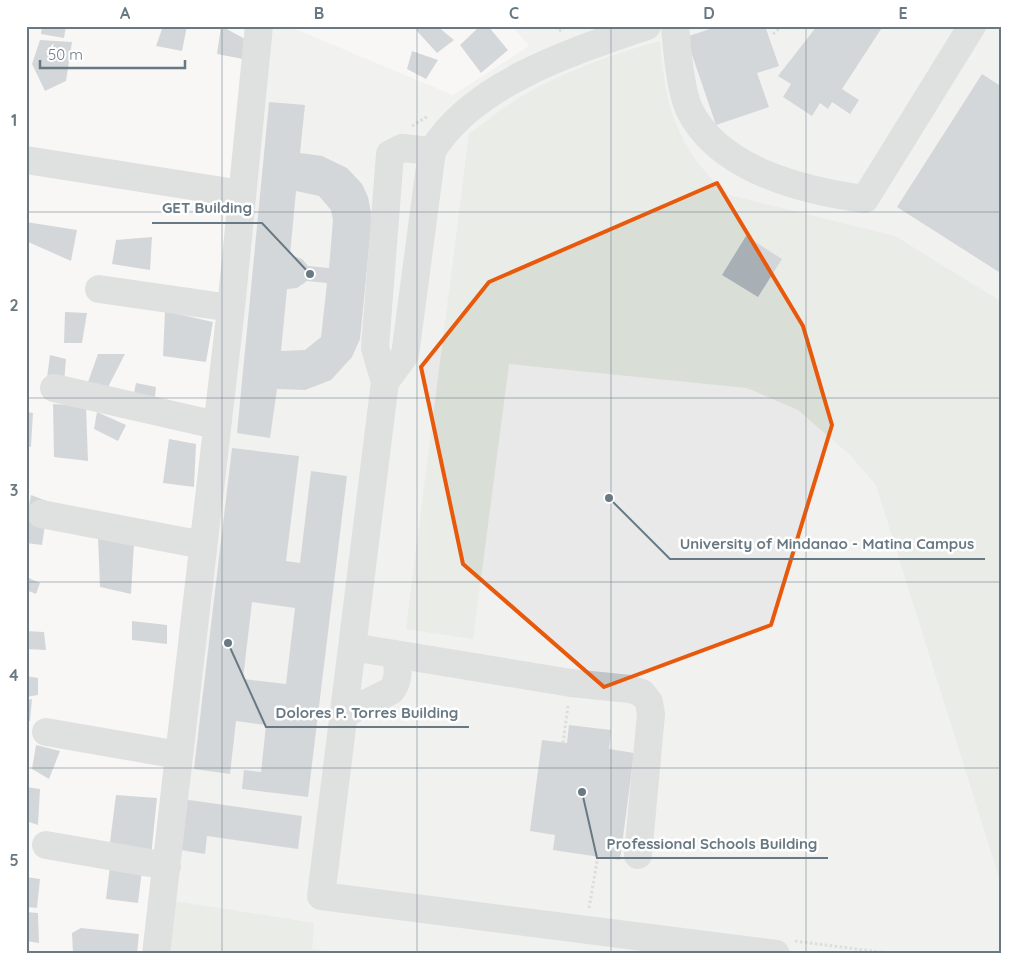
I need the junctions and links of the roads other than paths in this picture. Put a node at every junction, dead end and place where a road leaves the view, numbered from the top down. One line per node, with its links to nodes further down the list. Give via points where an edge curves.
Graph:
1 (259, 26): 7 (street)
2 (647, 26): 5 (street, via 554,59 514,80 470,110)
3 (674, 26): 4 (street, via 689,108 707,137 744,163 784,182 827,194 865,199)
4 (972, 26)
5 (432, 150): 10 (street, via 405,355); 10 (street, via 402,148 390,154 374,348)
6 (26, 160): 7 (street)
7 (242, 194): 9 (street)
8 (99, 290): 9 (street)
9 (231, 308): 12 (street)
10 (386, 382): 15 (street)
11 (54, 388): 12 (street)
12 (216, 425): 14 (street)
13 (41, 514): 14 (street)
14 (203, 544): 19 (street)
15 (352, 647): 16 (street); 17 (street)
16 (396, 654): 17 (street, via 398,675 391,691); 21 (street, via 642,693 649,702 651,714)
17 (344, 714): 23 (street, via 321,896)
18 (46, 732): 19 (street)
19 (179, 755): 22 (street)
20 (46, 845): 22 (street)
21 (638, 855)
22 (167, 866): 24 (street)
23 (783, 947)
24 (156, 954)

